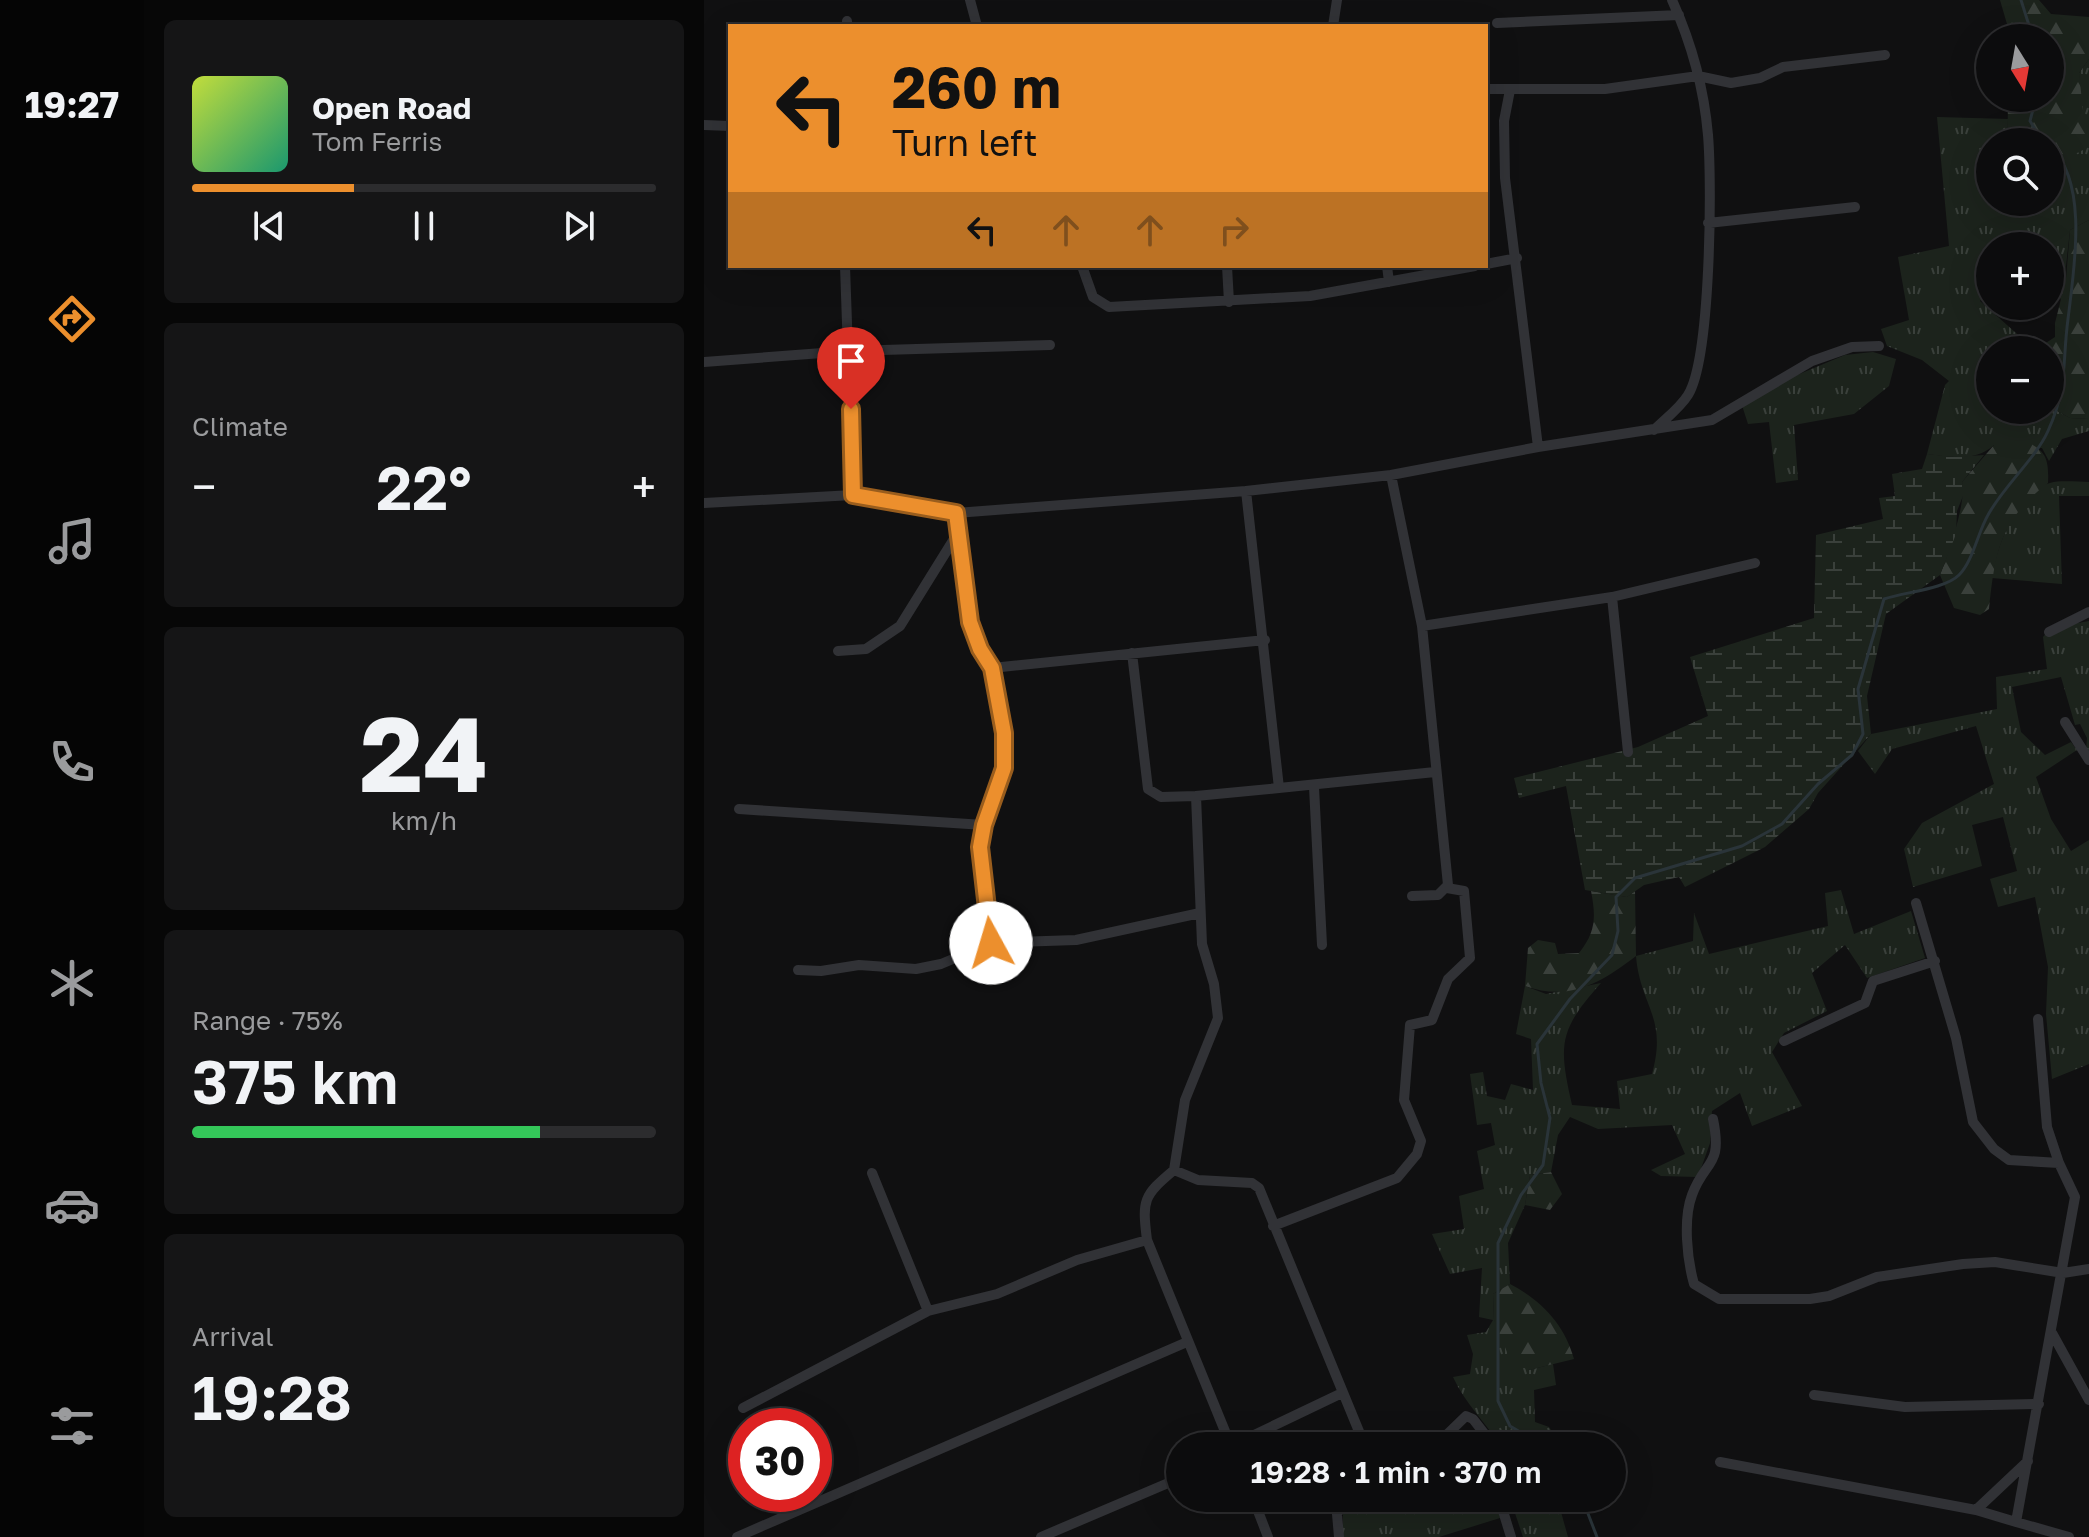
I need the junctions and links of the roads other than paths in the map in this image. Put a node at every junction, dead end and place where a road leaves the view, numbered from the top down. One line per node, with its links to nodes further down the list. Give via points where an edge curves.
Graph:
1 (970, 0): 6 (street)
2 (1337, 0): 7 (street)
3 (1672, 0): 4 (street)
4 (1679, 15): 5 (street); 9 (street)
5 (1497, 23)
6 (976, 24)
7 (1333, 24)
8 (1885, 55): 9 (street, via 1783,67 1731,83)
9 (1698, 76): 11 (street, via 1605,89); 15 (street, via 1708,135)
10 (1488, 89): 11 (street)
11 (1510, 90): 16 (street, via 1504,121 1505,178)
12 (704, 125): 13 (street)
13 (728, 126)
14 (1855, 207): 15 (street)
15 (1708, 223): 29 (street, via 1706,305 1695,376 1688,395)
16 (1517, 258): 17 (street); 30 (street)
17 (1488, 264)
18 (845, 268): 27 (street)
19 (1083, 268): 24 (street, via 1093,297 1109,307)
20 (1227, 268): 24 (street)
21 (1387, 268): 23 (street)
22 (1464, 268): 23 (street)
23 (1389, 282): 24 (street, via 1310,296)
24 (1229, 302)
25 (1050, 345): 27 (street)
26 (1879, 346): 29 (street, via 1852,347 1812,361 1712,420)
27 (849, 351): 28 (street); 33 (street)
28 (704, 362)
29 (1654, 430): 30 (street)
30 (1538, 447): 31 (street)
31 (1391, 475): 32 (street); 40 (street)
32 (1246, 491): 35 (street); 42 (street)
33 (853, 495): 34 (street); 35 (street)
34 (704, 503)
35 (956, 513): 36 (street)
36 (959, 531): 43 (street, via 900,626 866,649); 45 (street, via 970,622)
37 (1755, 563): 38 (street)
38 (1612, 597): 40 (street); 47 (street)
39 (2089, 612): 41 (street)
40 (1422, 626): 49 (street)
41 (2049, 632)
42 (1265, 640): 44 (street); 51 (street)
43 (838, 651)
44 (1132, 653): 45 (street); 52 (street, via 1148,789 1161,797)
45 (992, 668): 54 (street, via 1004,733 1004,768)
46 (2065, 722): 48 (street)
47 (1628, 752)
48 (2089, 760)
49 (1435, 772): 50 (street); 55 (street)
50 (1314, 787): 51 (street); 60 (street)
51 (1279, 788): 52 (street)
52 (1196, 796): 58 (street)
53 (739, 809): 54 (street)
54 (984, 825): 59 (street, via 980,847)
55 (1447, 888): 56 (street, via 1438,895); 69 (street, via 1464,891 1470,958 1448,979 1432,1020 1410,1025 1404,1100 1421,1141 1417,1154 1397,1178)
56 (1412, 896)
57 (1916, 903): 61 (street)
58 (1200, 913): 59 (street, via 1076,940); 67 (street, via 1218,1018 1185,1100)
59 (991, 943): 62 (street, via 916,969 859,965)
60 (1322, 945)
61 (1935, 961): 64 (street, via 1873,981 1865,1003); 66 (street, via 1978,1130 2009,1160)
62 (798, 970)
63 (2038, 1019): 66 (street, via 2047,1127)
64 (1784, 1041)
65 (1713, 1119): 72 (street, via 1714,1156 1688,1210 1693,1279 1708,1294 1741,1302 1810,1299 1877,1277 1978,1262)
66 (2059, 1163): 72 (street, via 2076,1204)
67 (1174, 1170): 69 (street, via 1198,1180 1255,1185); 70 (street, via 1145,1199)
68 (872, 1173): 73 (street)
69 (1273, 1226): 76 (street)
70 (1147, 1240): 73 (street, via 1077,1260 997,1294); 75 (street)
71 (2089, 1269): 72 (street)
72 (2063, 1273): 74 (street)
73 (928, 1311): 80 (street)
74 (2052, 1333): 78 (street); 79 (street)
75 (1187, 1342): 81 (street); 94 (street)
76 (1342, 1393): 82 (street); 83 (street)
77 (1814, 1395): 79 (street, via 1905,1407)
78 (2089, 1400)
79 (2039, 1404): 86 (street)
80 (743, 1408)
81 (1225, 1432)
82 (1260, 1432)
83 (1359, 1432)
84 (1449, 1432): 85 (street, via 1466,1416)
85 (1483, 1432)
86 (2028, 1461): 89 (street); 93 (street)
87 (1720, 1462): 89 (street)
88 (1166, 1484): 95 (street)
89 (1976, 1510): 93 (street)
90 (1258, 1512): 96 (street)
91 (1338, 1512): 97 (street)
92 (1503, 1512): 98 (street)
93 (2020, 1523): 99 (street); 100 (street)
94 (737, 1537)
95 (1041, 1537)
96 (1268, 1537)
97 (1339, 1537)
98 (1511, 1537)
99 (2023, 1537)
100 (2069, 1537)

